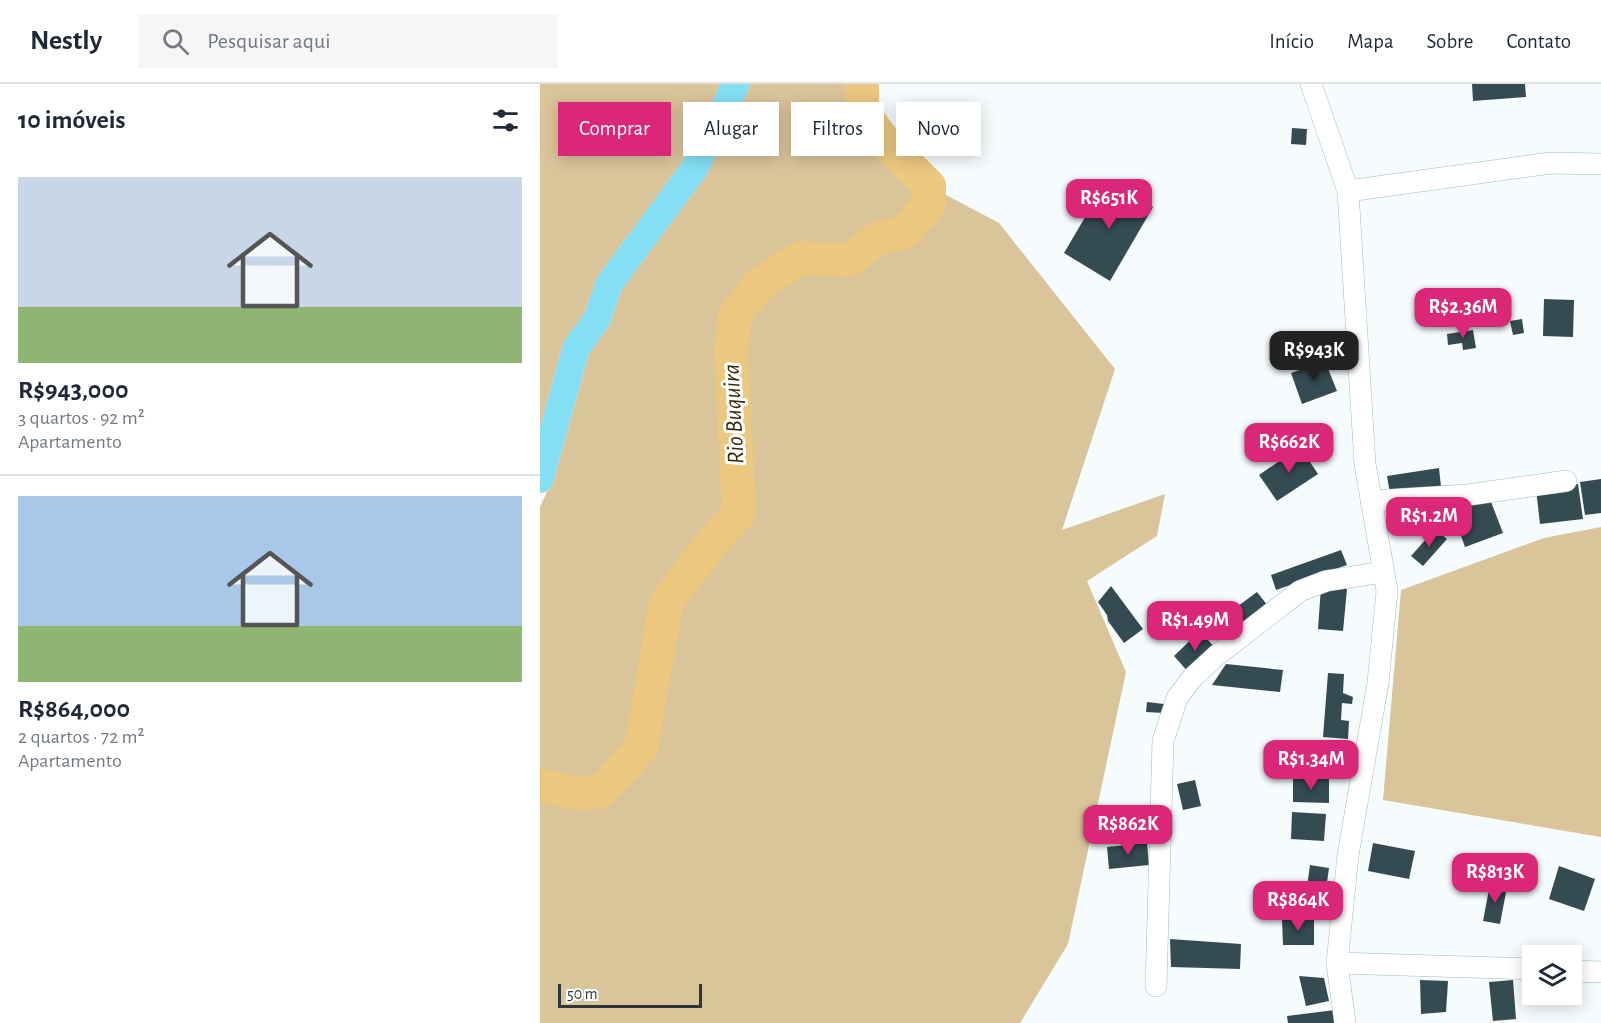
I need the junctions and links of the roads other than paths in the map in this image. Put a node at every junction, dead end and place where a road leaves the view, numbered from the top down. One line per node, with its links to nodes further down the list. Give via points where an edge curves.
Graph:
1 (736, 84): 5 (main road, via 694,169 609,284 597,319 576,348)
2 (1311, 84): 4 (street)
3 (1601, 164): 4 (street, via 1551,163)
4 (1348, 190): 7 (street, via 1365,464)
5 (540, 479)
6 (1566, 481): 7 (street, via 1468,495)
7 (1371, 501): 8 (street)
8 (1383, 572): 9 (street, via 1387,591 1378,683 1348,855); 13 (street, via 1326,581 1299,591 1193,677 1177,698 1163,741)
9 (1337, 963): 10 (street); 14 (street)
10 (1522, 969)
11 (1582, 971): 12 (street)
12 (1601, 972)
13 (1156, 986)
14 (1345, 1023)

